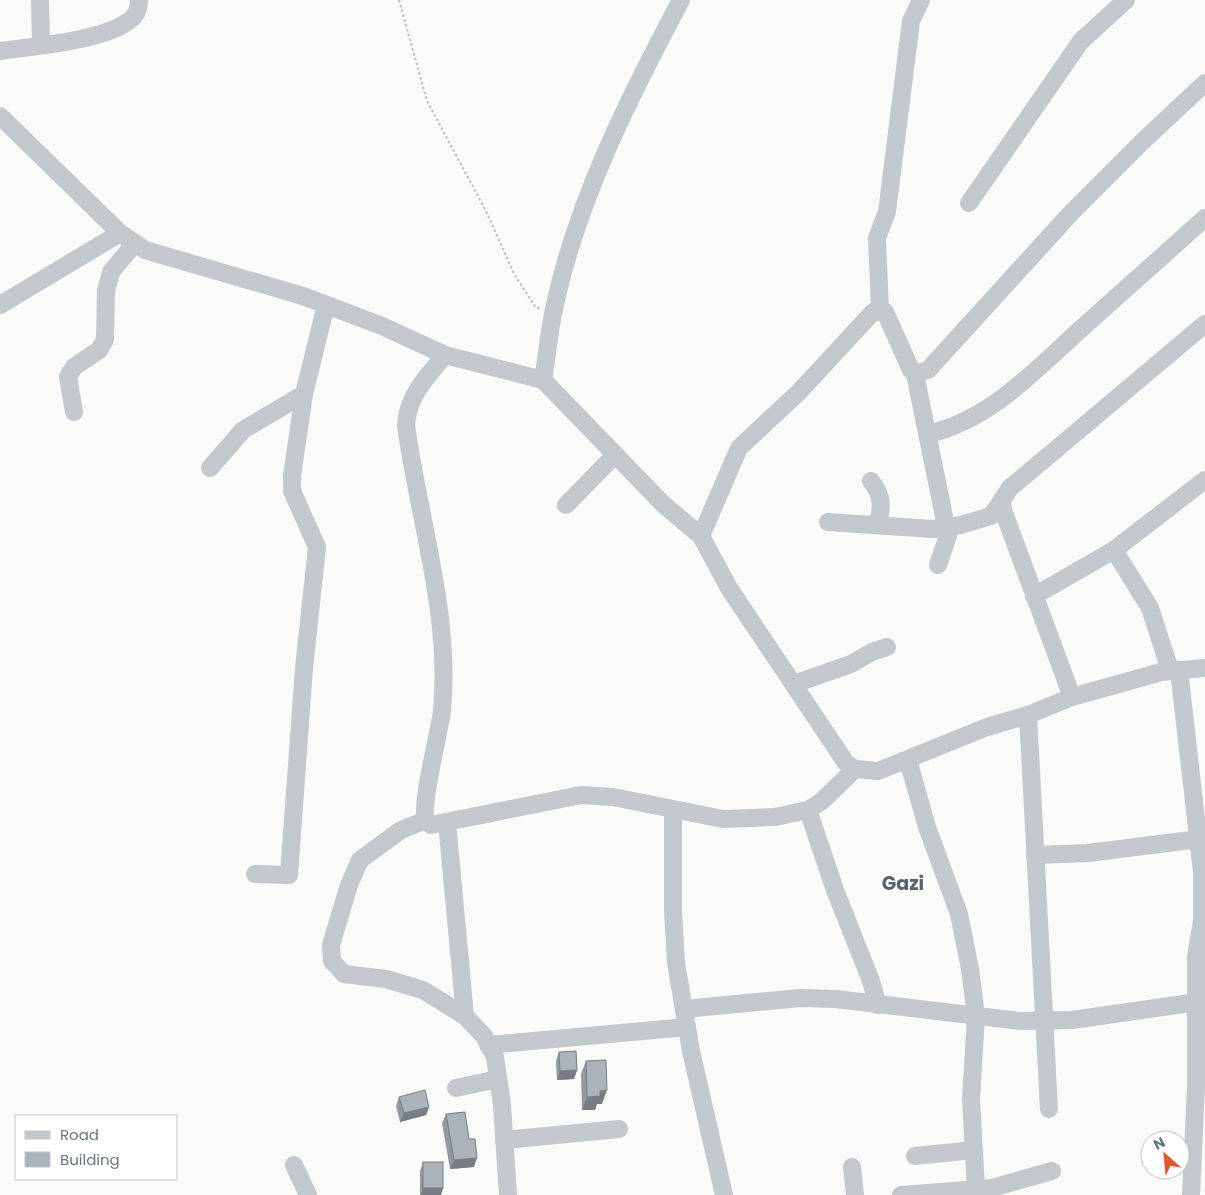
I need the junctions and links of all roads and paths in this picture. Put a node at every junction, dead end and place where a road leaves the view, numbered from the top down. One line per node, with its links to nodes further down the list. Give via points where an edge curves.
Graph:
1 (40, 0): 7 (street)
2 (139, 0): 7 (street, via 138,10 131,20 107,31)
3 (399, 0): 16 (path, via 427,101 486,210 514,274 536,308)
4 (681, 0): 16 (street, via 607,147 580,216)
5 (920, 0): 17 (street, via 911,21 887,212 878,238)
6 (1126, 0): 11 (street, via 1081,41)
7 (41, 45): 8 (street)
8 (0, 51)
9 (1205, 84): 20 (street, via 1064,221 934,365)
10 (0, 116): 13 (street)
11 (969, 203)
12 (1205, 218): 24 (street, via 1022,382 986,410 961,424)
13 (128, 238): 14 (street, via 146,250); 15 (street); 23 (street, via 111,272 106,291 104,340 99,350 74,367 68,377)
14 (326, 305): 19 (street, via 382,326); 22 (street)
15 (0, 306)
16 (554, 308): 21 (street)
17 (880, 310): 20 (street, via 885,312 903,356); 34 (street, via 873,312 799,392 739,448)
18 (1205, 324): 29 (street, via 1010,488)
19 (446, 356): 21 (street); 48 (street, via 421,384 408,407 406,425 432,561 443,646 441,714 433,749)
20 (916, 374): 24 (street)
21 (543, 380): 25 (street)
22 (304, 394): 26 (street, via 243,430); 52 (street, via 292,491 317,546 304,668 290,875)
23 (74, 412)
24 (928, 434): 33 (street)
25 (614, 456): 30 (street); 34 (street)
26 (210, 468)
27 (1205, 480): 35 (street)
28 (870, 481): 32 (street, via 882,499)
29 (1002, 500): 33 (street, via 991,516); 37 (street)
30 (566, 505)
31 (828, 522): 32 (street)
32 (878, 525): 33 (street)
33 (947, 527): 36 (street, via 948,536)
34 (701, 536): 41 (street, via 729,588)
35 (1114, 550): 37 (street); 40 (street, via 1150,608)
36 (938, 565)
37 (1034, 596): 42 (street)
38 (887, 647): 41 (street, via 840,669)
39 (1205, 668): 40 (street)
40 (1175, 670): 42 (street); 50 (street)
41 (794, 684): 45 (street, via 846,763)
42 (1072, 696): 43 (street)
43 (1028, 715): 44 (street, via 987,727); 51 (street)
44 (908, 760): 45 (street, via 878,771); 57 (street, via 926,827 959,914)
45 (854, 769): 47 (street, via 822,801)
46 (673, 810): 47 (street, via 723,819 775,817); 49 (street, via 613,797 581,795); 55 (street, via 673,910 676,963)
47 (808, 810): 54 (street)
48 (426, 820): 49 (street, via 431,826); 56 (street, via 401,830 360,860 331,945 332,961 344,974 386,979 423,990)
49 (448, 822): 56 (street)
50 (1199, 839): 51 (street, via 1088,853); 53 (street, via 1202,921 1196,956)
51 (1035, 855): 58 (street)
52 (255, 874)
53 (1201, 1001): 58 (street, via 1072,1020); 63 (street)
54 (878, 1005): 55 (street, via 800,998); 57 (street)
55 (684, 1009): 59 (street)
56 (465, 1016): 60 (street)
57 (976, 1016): 58 (street); 67 (street, via 971,1100)
58 (1044, 1020): 64 (street)
59 (687, 1027): 60 (street); 75 (street, via 701,1101)
60 (488, 1045): 61 (street, via 495,1058)
61 (498, 1079): 62 (street); 66 (street)
62 (456, 1088)
63 (1200, 1088): 78 (street)
64 (1049, 1109)
65 (618, 1129): 66 (street)
66 (504, 1140): 74 (street)
67 (974, 1150): 68 (street); 72 (street)
68 (915, 1156)
69 (294, 1165): 73 (street)
70 (852, 1167): 76 (street)
71 (1052, 1171): 72 (street)
72 (976, 1190): 77 (street)
73 (308, 1195)
74 (508, 1195)
75 (729, 1195)
76 (854, 1195)
77 (901, 1195)
78 (1191, 1195)

